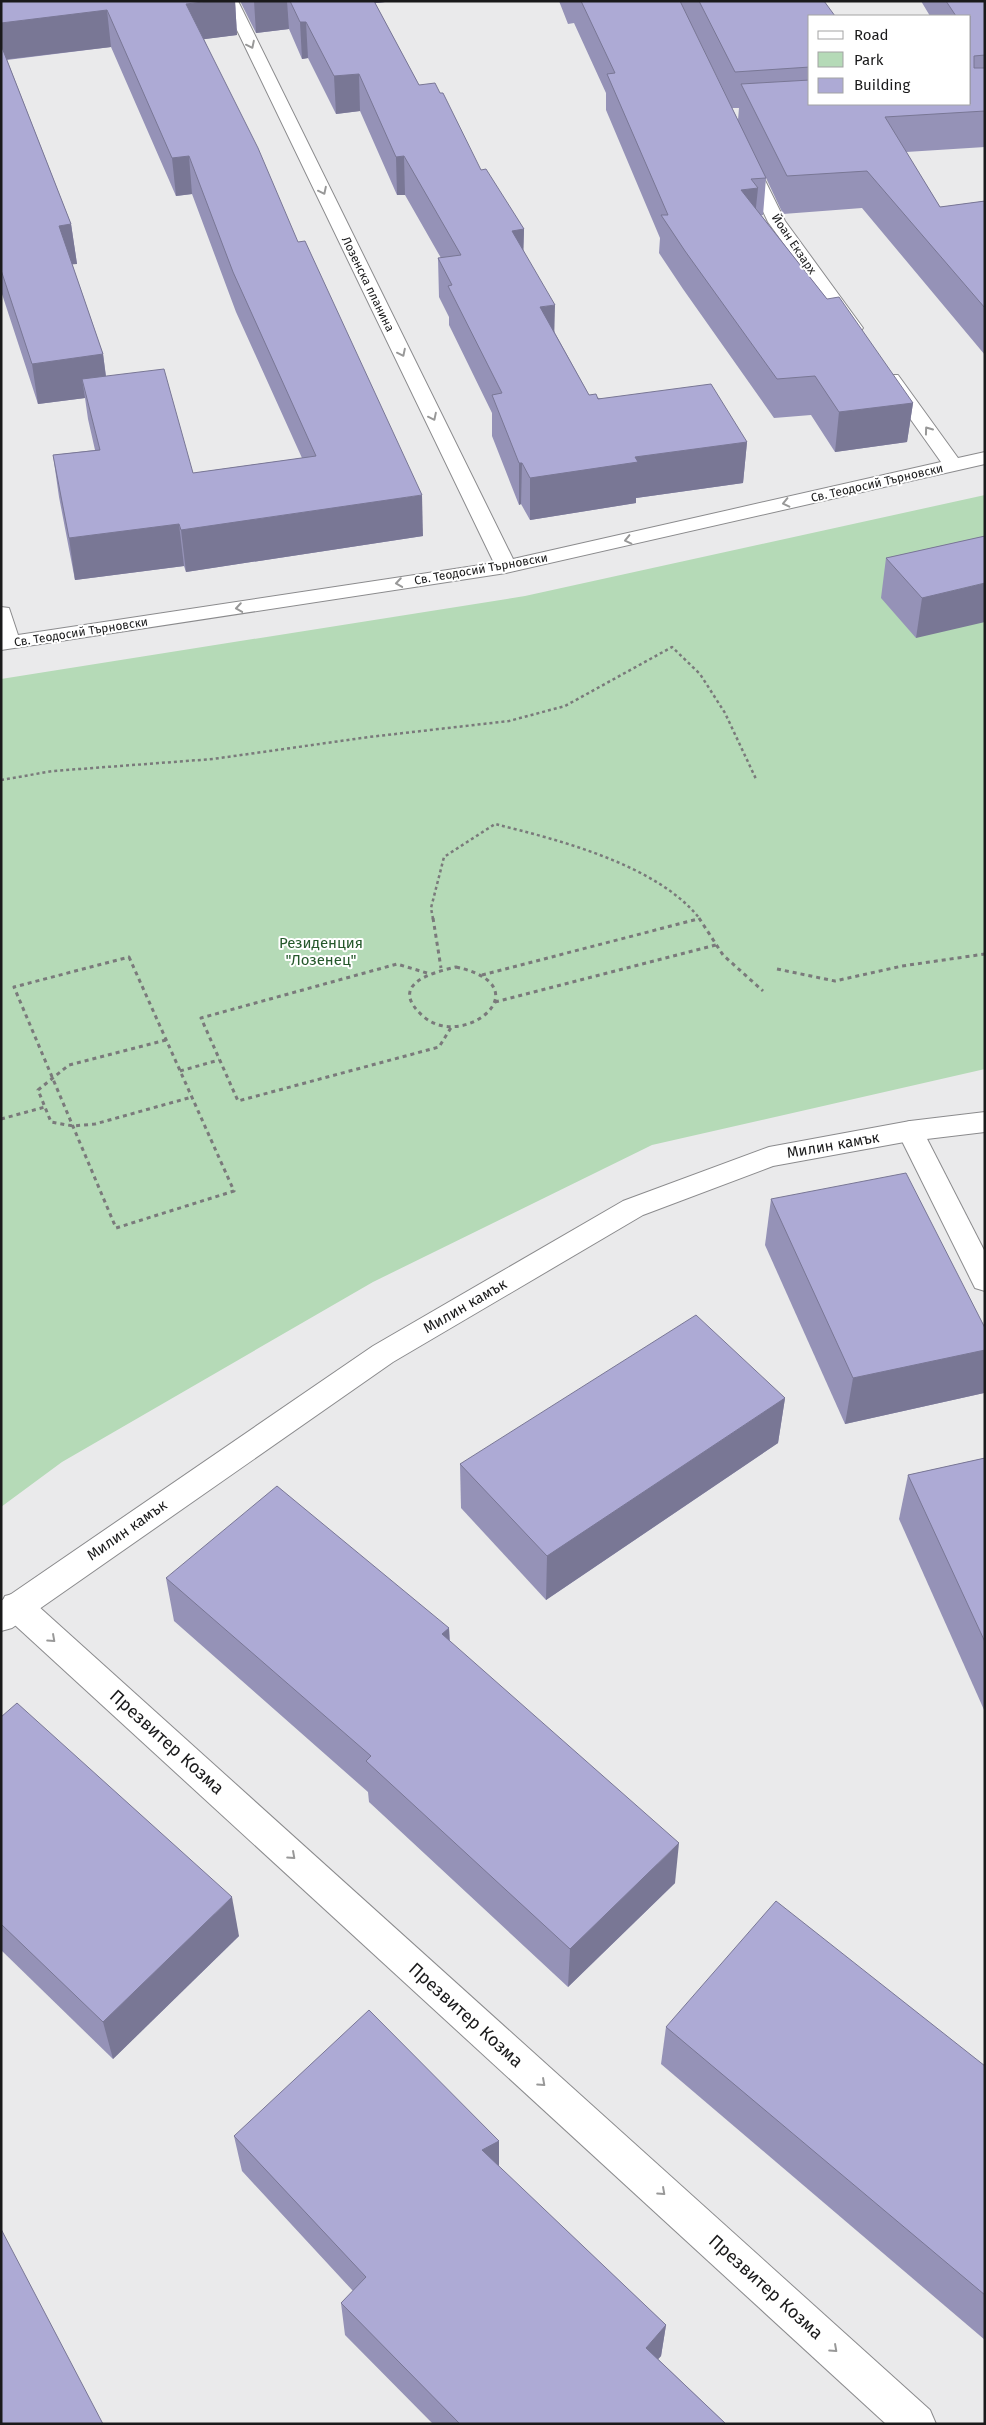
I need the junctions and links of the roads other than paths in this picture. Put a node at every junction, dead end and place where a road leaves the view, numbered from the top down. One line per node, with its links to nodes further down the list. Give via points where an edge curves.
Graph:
1 (230, 1): 7 (street, Лозенска планина, one-way to 7)
2 (742, 151): 3 (street, Йоан Екзарх, via 777,222)
3 (862, 340)
4 (880, 364): 6 (street, one-way to 4)
5 (985, 458): 6 (street, Св. Теодосий Търновски)
6 (953, 466): 7 (street, Св. Теодосий Търновски, one-way to 7)
7 (506, 567): 9 (street, Св. Теодосий Търновски, one-way to 9)
8 (1, 613): 9 (street)
9 (5, 643)
10 (985, 1122): 11 (street, Милин камък)
11 (910, 1131): 12 (street); 13 (street, Милин камък, via 769,1157 633,1208 383,1354)
12 (985, 1280)
13 (9, 1612): 14 (street, Презвитер Козма, one-way to 14)
14 (916, 2424)

